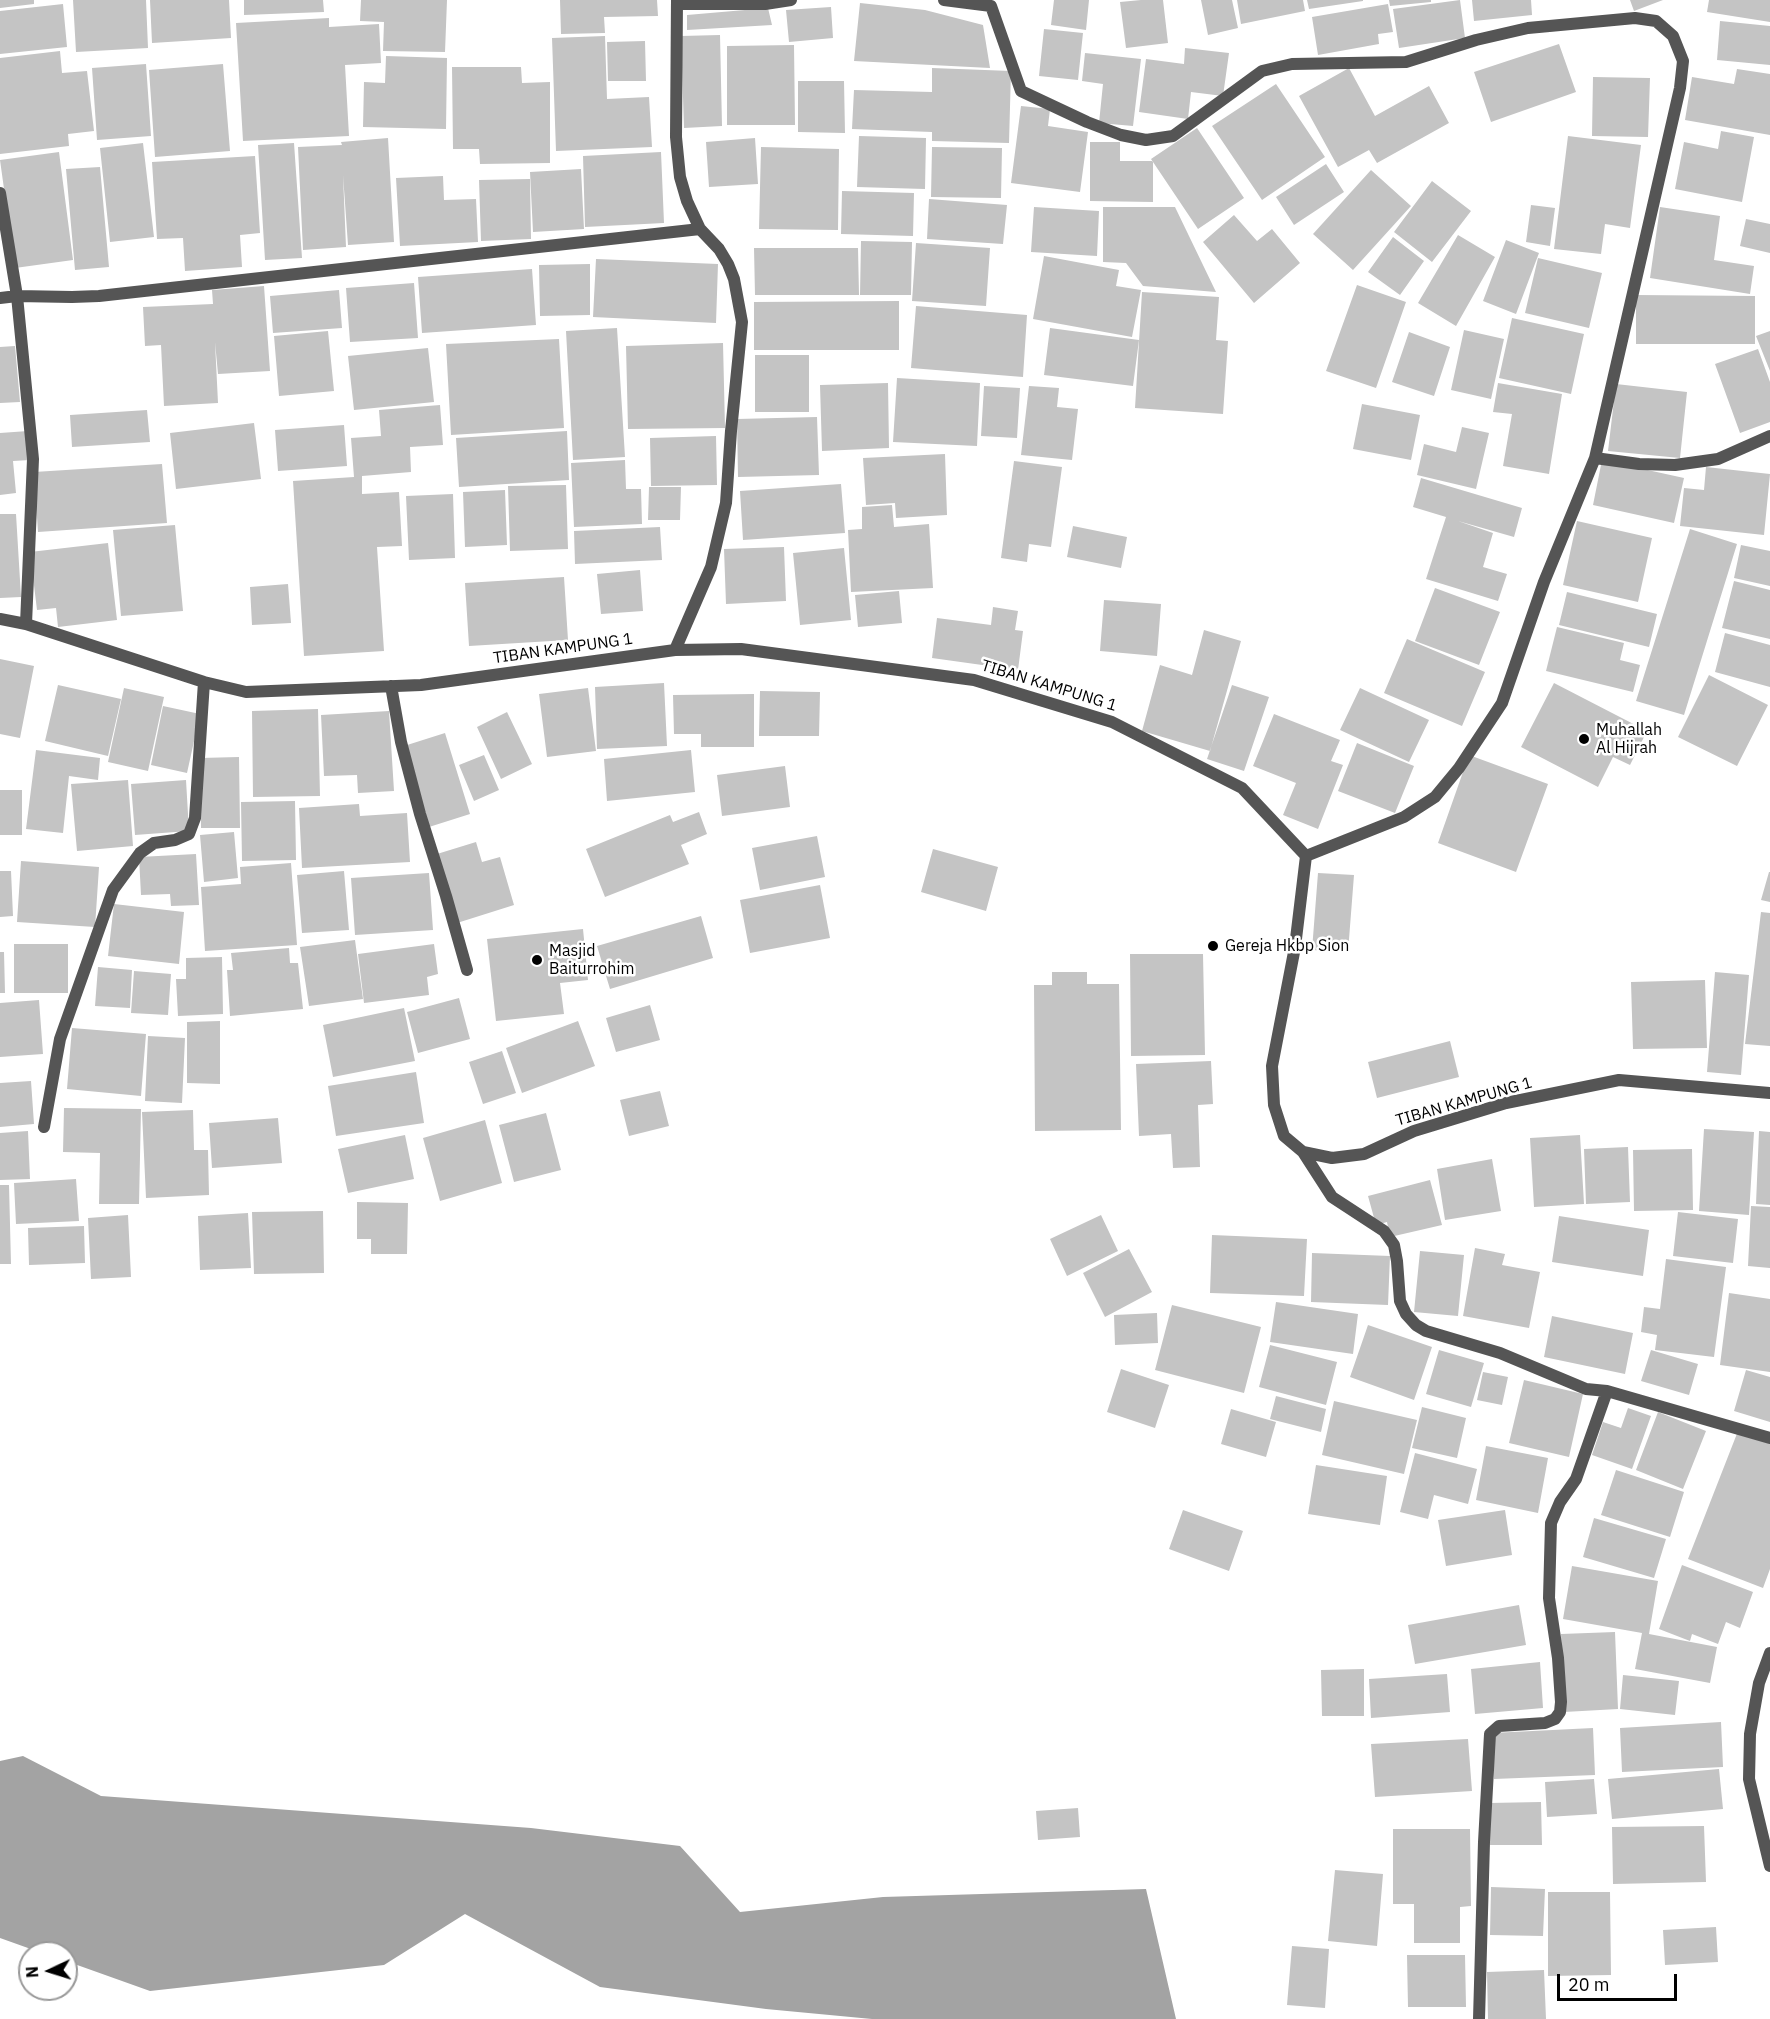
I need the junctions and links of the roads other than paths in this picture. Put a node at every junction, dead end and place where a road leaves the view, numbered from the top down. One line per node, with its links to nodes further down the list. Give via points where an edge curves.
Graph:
1 (791, 0): 3 (street, via 765,4)
2 (944, 0): 9 (street, via 991,6 1021,91 1087,122 1146,140 1173,136 1262,71 1292,64 1406,62 1528,28 1635,18 1656,21 1673,36 1683,61 1680,88)
3 (677, 2): 5 (street, via 676,137 680,177)
4 (0, 193): 6 (street)
5 (700, 229): 6 (street, via 99,296); 12 (street, via 728,264 742,322 726,503 711,567)
6 (17, 296): 7 (street); 11 (street, via 33,459)
7 (0, 298)
8 (1770, 436): 9 (street, via 1718,459 1676,465)
9 (1595, 458): 15 (street, via 1544,582 1503,702 1459,768 1435,797 1404,817)
10 (0, 619): 11 (street, TIBAN KAMPUNG 1)
11 (26, 624): 13 (street, TIBAN KAMPUNG 1)
12 (675, 650): 14 (street, TIBAN KAMPUNG 1, via 421,686); 15 (street, TIBAN KAMPUNG 1, via 741,649 974,680 1112,722 1242,788)
13 (204, 682): 14 (street, TIBAN KAMPUNG 1, via 246,692); 18 (street, via 195,818 189,834 154,843 140,853 113,890 60,1039)
14 (391, 686): 16 (street, via 420,814)
15 (1306, 856): 19 (street, via 1295,947 1272,1066 1274,1105 1284,1136)
16 (467, 970)
17 (1770, 1092): 19 (street, TIBAN KAMPUNG 1, via 1619,1080 1506,1103 1414,1131 1364,1154 1332,1158)
18 (44, 1127)
19 (1303, 1152): 20 (street, via 1332,1197 1384,1231 1394,1245 1400,1301 1416,1324 1586,1389)
20 (1607, 1391): 21 (street); 24 (street, via 1576,1479 1551,1523 1549,1598 1558,1658 1560,1712 1545,1723 1499,1726 1490,1734)
21 (1770, 1438)
22 (1770, 1653): 23 (street, via 1759,1683 1749,1734 1749,1779)
23 (1770, 1866)
24 (1479, 2019)

